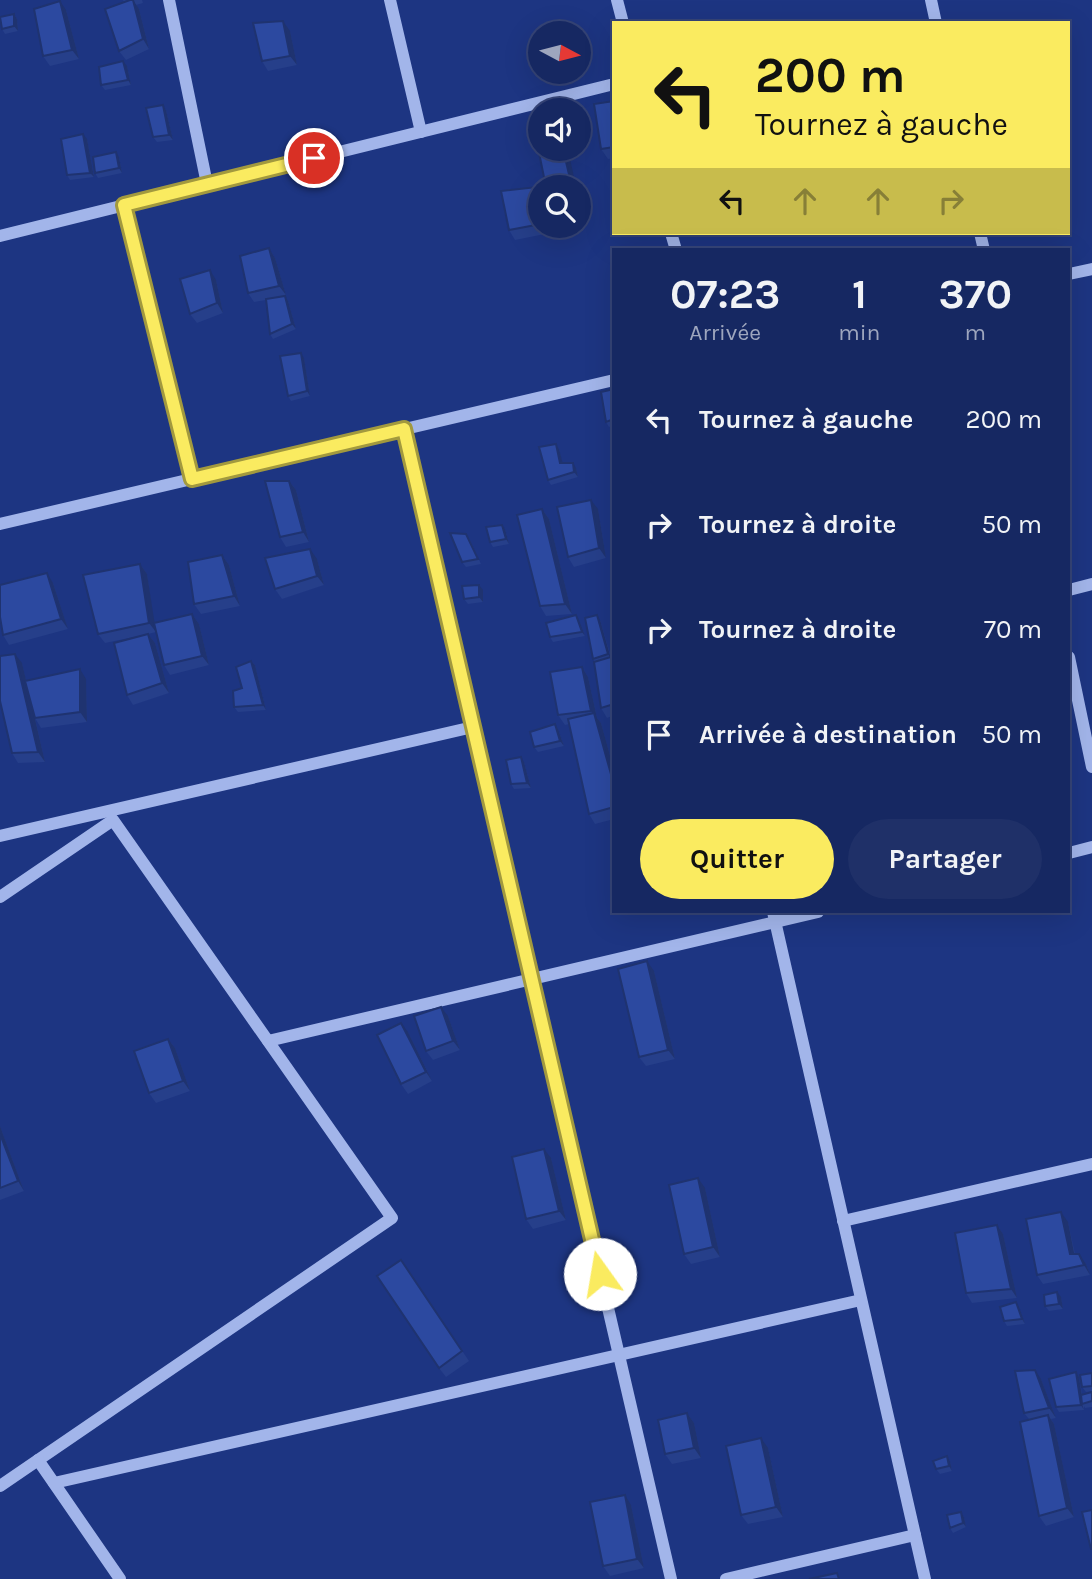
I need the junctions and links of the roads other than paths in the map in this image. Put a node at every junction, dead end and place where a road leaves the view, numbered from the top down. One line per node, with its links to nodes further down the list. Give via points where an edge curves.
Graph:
1 (169, 0): 9 (street)
2 (390, 0): 8 (street)
3 (617, 0): 5 (street)
4 (932, 0): 6 (street)
5 (622, 21)
6 (936, 21)
7 (612, 84): 8 (street)
8 (421, 132): 9 (street)
9 (207, 184): 10 (street)
10 (124, 205): 11 (street); 16 (street)
11 (0, 236)
12 (1092, 268): 13 (street)
13 (1070, 274)
14 (612, 380): 15 (street)
15 (404, 429): 16 (street); 21 (street)
16 (192, 479): 17 (street)
17 (0, 524)
18 (1092, 584): 19 (street)
19 (1070, 590)
20 (1070, 662): 22 (street)
21 (472, 727): 23 (street); 29 (street)
22 (1092, 766)
23 (0, 836)
24 (1092, 847): 25 (street)
25 (1070, 853)
26 (0, 897): 30 (street, via 113,820)
27 (809, 913): 28 (street)
28 (774, 917): 29 (street); 32 (street)
29 (531, 979): 30 (street); 34 (street)
30 (268, 1041): 35 (street, via 392,1218)
31 (1092, 1164): 32 (street)
32 (843, 1221): 33 (street)
33 (861, 1300): 34 (street); 38 (street)
34 (619, 1355): 36 (street); 40 (street)
35 (38, 1460): 36 (street); 37 (street)
36 (54, 1483): 39 (street)
37 (0, 1486)
38 (915, 1535): 41 (street); 42 (street)
39 (120, 1579)
40 (671, 1579)
41 (726, 1579)
42 (925, 1579)

